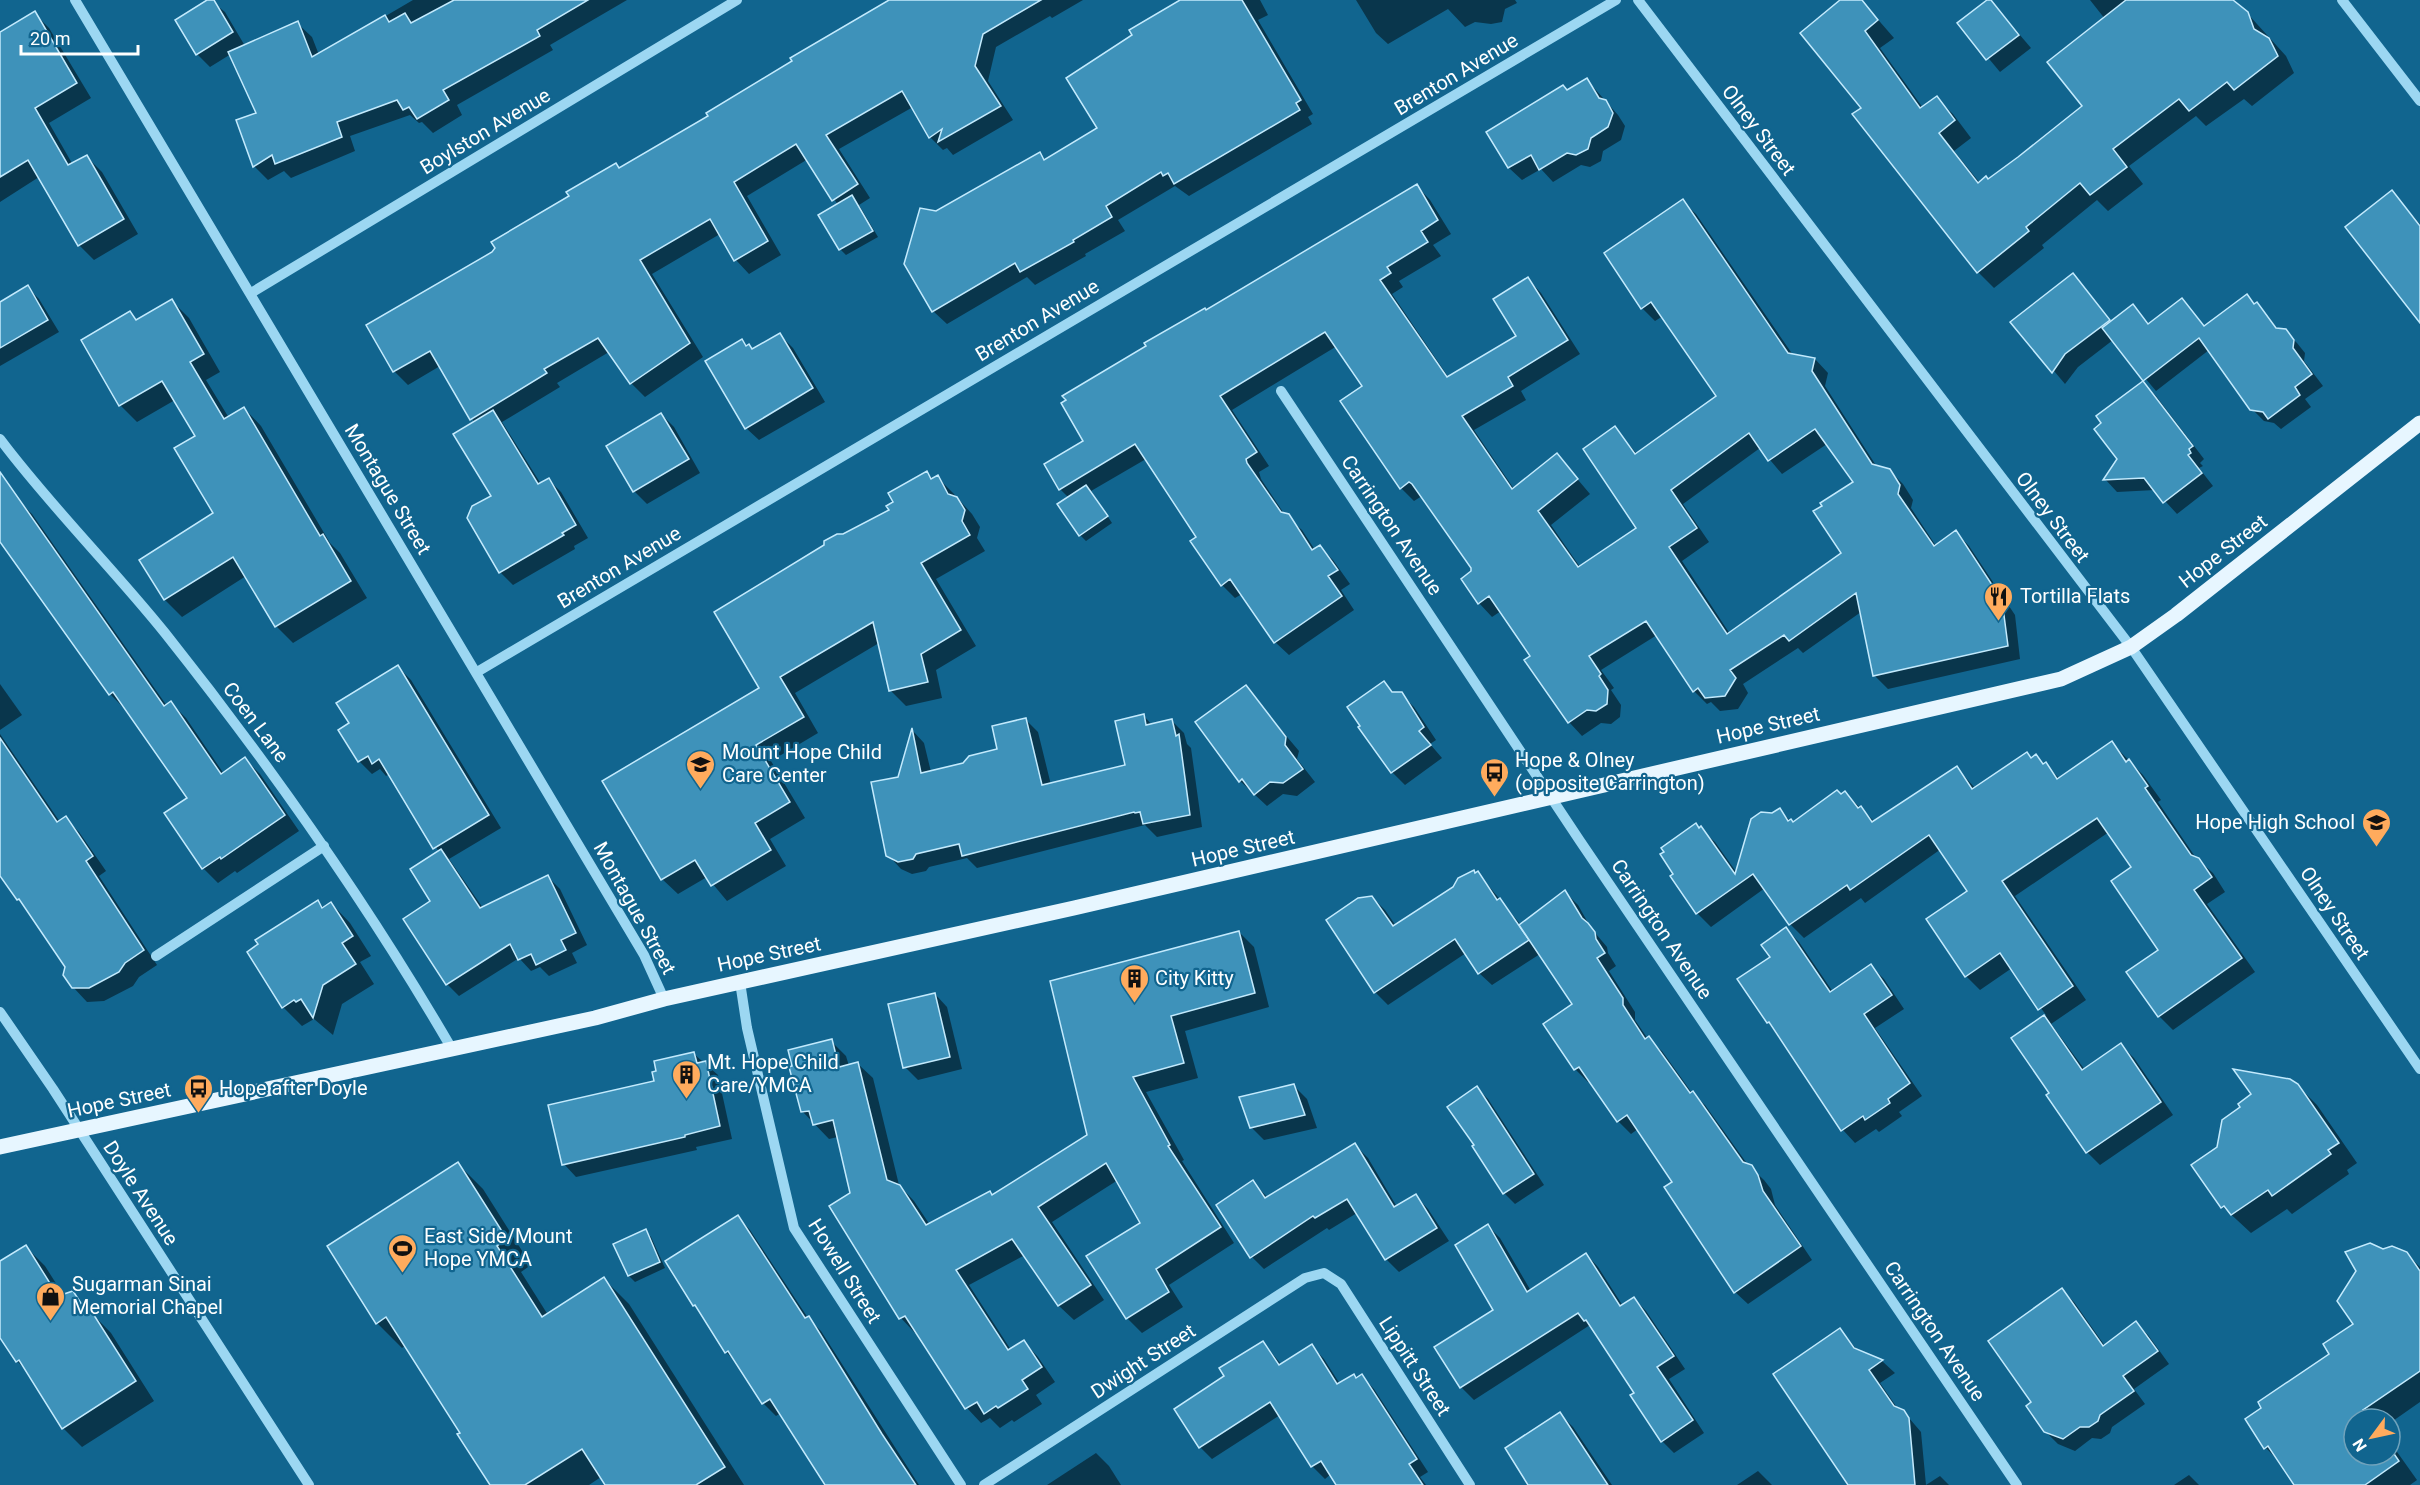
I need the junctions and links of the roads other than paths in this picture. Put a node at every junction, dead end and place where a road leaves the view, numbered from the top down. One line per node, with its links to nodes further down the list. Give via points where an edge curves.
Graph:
1 (75, 0): 7 (street, Montague Street)
2 (737, 0): 7 (street, Boylston Avenue)
3 (1616, 0): 12 (street, Brenton Avenue)
4 (1638, 0): 11 (street, Olney Street)
5 (2342, 0): 6 (street)
6 (2420, 101)
7 (251, 293): 12 (street, Montague Street)
8 (1281, 391): 13 (street, Carrington Avenue)
9 (2420, 423): 11 (main road, Hope Street)
10 (0, 439): 14 (street, Coen Lane, via 34,484 163,631)
11 (2131, 647): 13 (main road, Hope Street, via 2061,679); 20 (street, Olney Street)
12 (477, 672): 17 (street, Montague Street, via 644,954)
13 (1551, 797): 16 (main road, Hope Street); 28 (street, Carrington Avenue)
14 (324, 846): 15 (street); 19 (street, Coen Lane, via 376,922)
15 (156, 956)
16 (740, 982): 17 (main road, Hope Street); 25 (street, Howell Street, via 747,1028 794,1228)
17 (664, 999): 19 (main road, Hope Street)
18 (0, 1012): 21 (street, Doyle Avenue)
19 (452, 1048): 21 (main road, Hope Street)
20 (2420, 1069)
21 (78, 1129): 22 (main road, Hope Street); 24 (street, Doyle Avenue)
22 (0, 1147)
23 (1324, 1273): 26 (street, Dwight Street, via 1305,1278); 27 (street, Lippitt Street, via 1341,1284)
24 (309, 1485)
25 (962, 1485)
26 (984, 1485)
27 (1470, 1485)
28 (2017, 1485)

